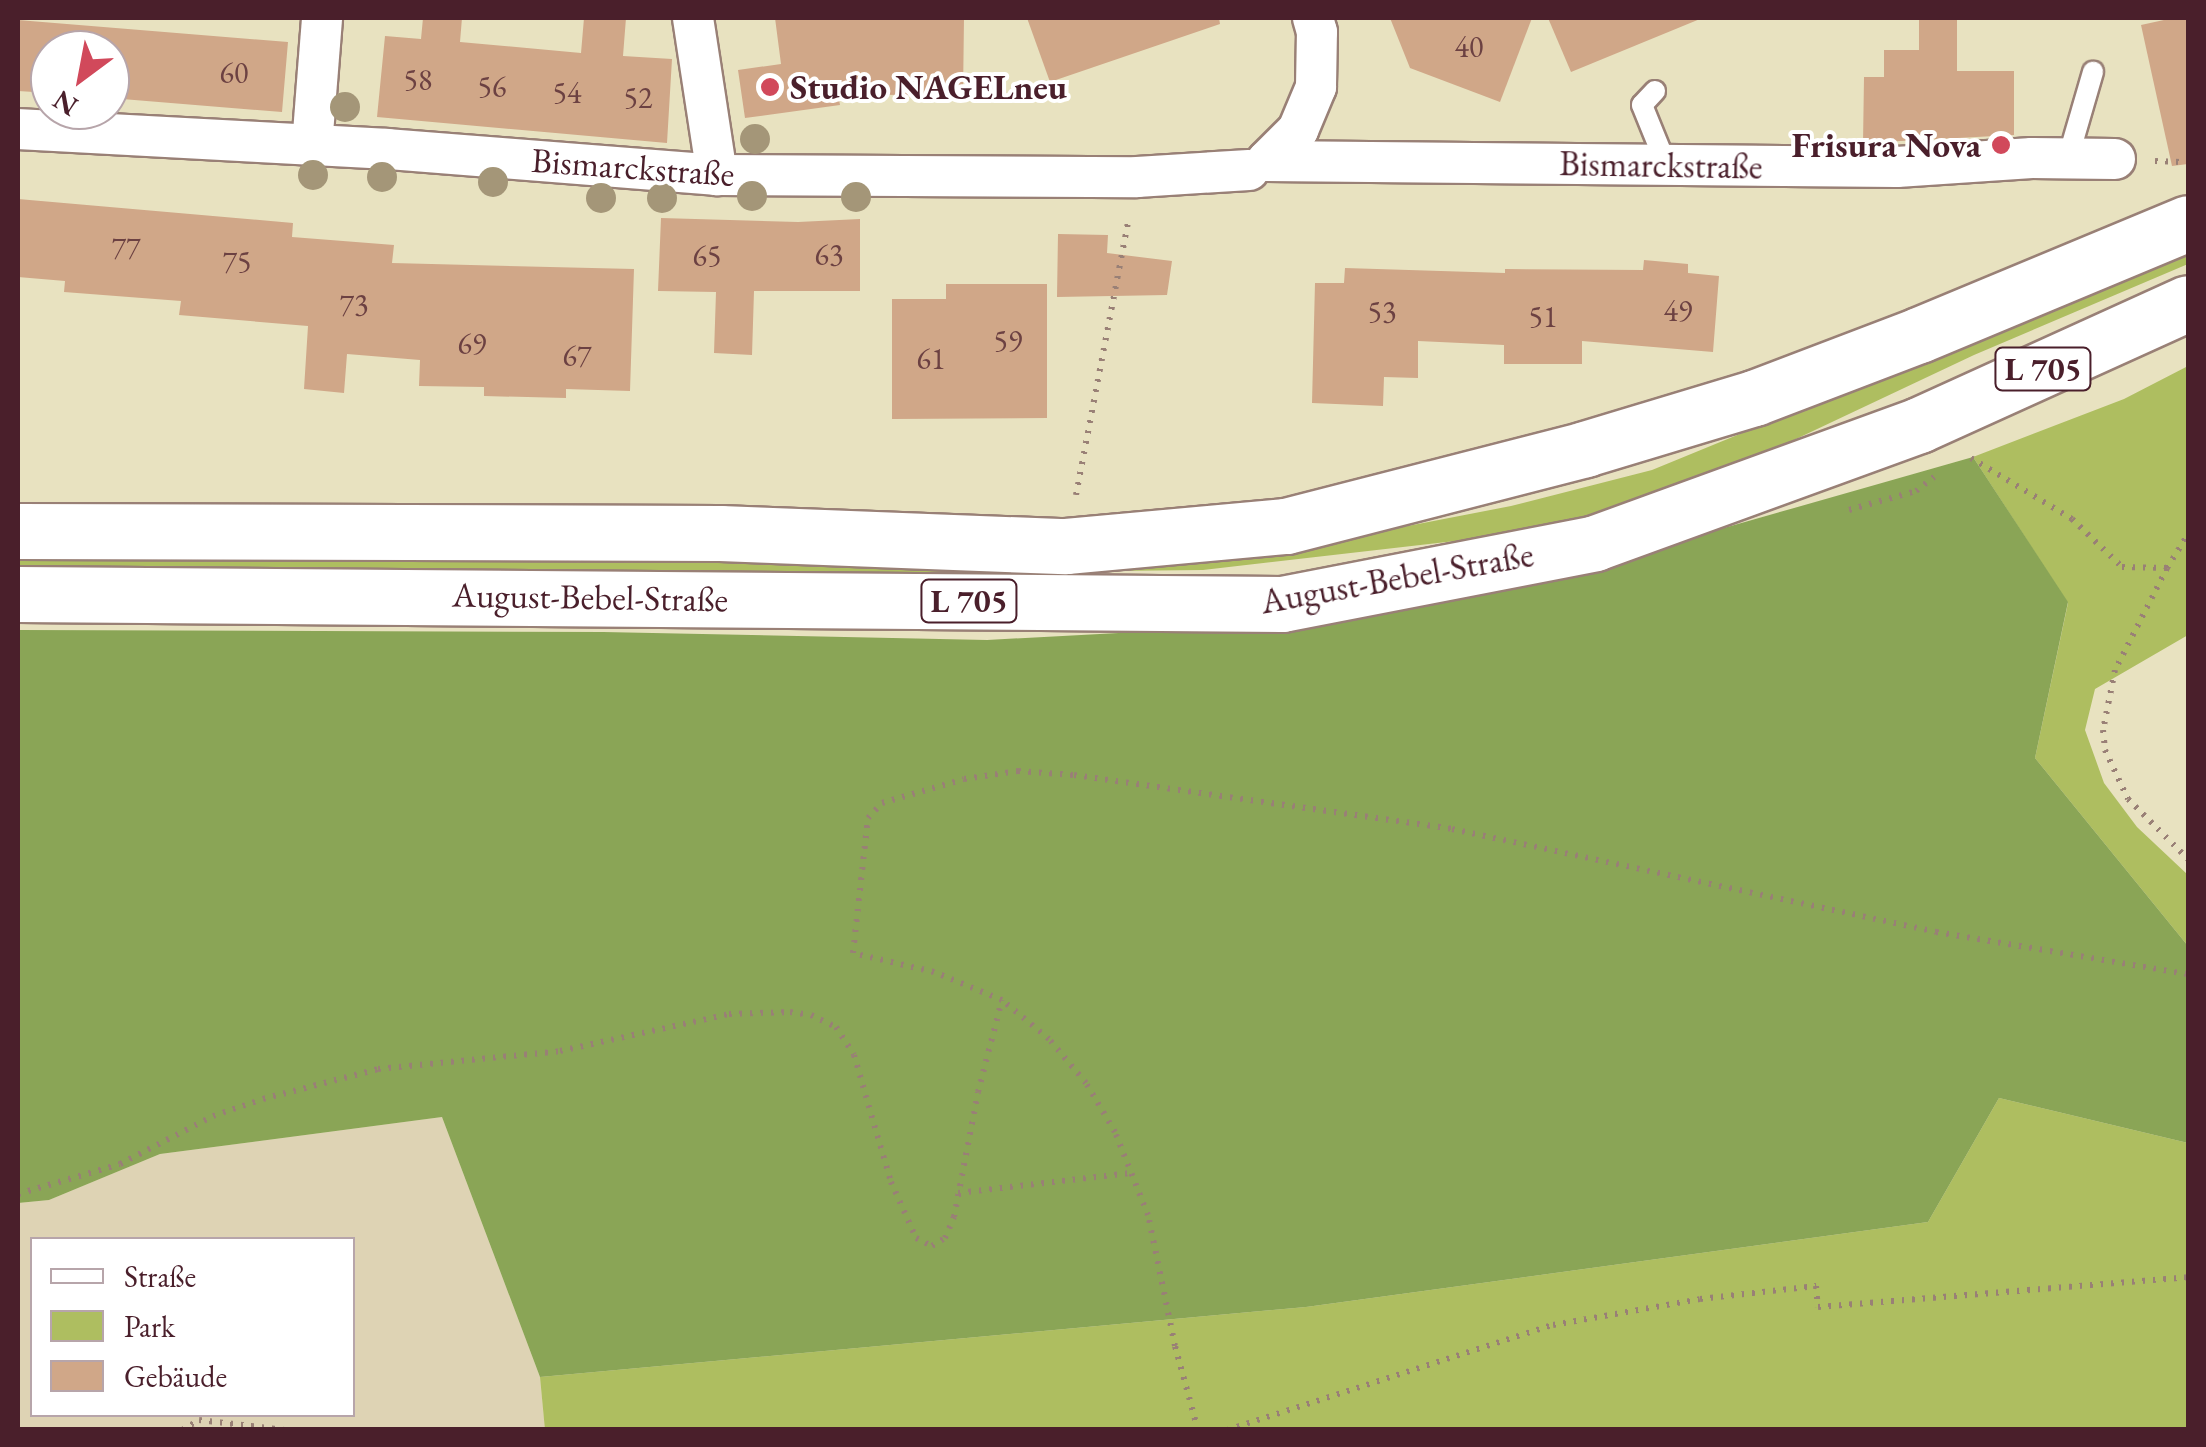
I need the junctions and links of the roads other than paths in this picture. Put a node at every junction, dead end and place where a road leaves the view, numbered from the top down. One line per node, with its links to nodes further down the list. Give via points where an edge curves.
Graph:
1 (322, 18): 7 (street)
2 (693, 18): 12 (street)
3 (1312, 18): 11 (street, via 1318,32 1316,87 1298,130)
4 (2093, 72): 8 (lane)
5 (1655, 91): 10 (lane, via 1642,105)
6 (18, 129): 7 (street, Bismarckstraße)
7 (312, 146): 12 (street, Bismarckstraße)
8 (2068, 158): 9 (street, Bismarckstraße); 10 (street, Bismarckstraße, via 1897,168)
9 (2115, 159)
10 (1666, 164): 11 (street, Bismarckstraße)
11 (1258, 166): 12 (street, Bismarckstraße, via 1137,177)
12 (718, 176)
13 (2188, 223): 15 (main road, August-Bebel-Straße / L 705, via 1754,398 1286,526 1066,546 720,532)
14 (2188, 303): 16 (main road, August-Bebel-Straße / L 705, via 1919,425 1596,543 1282,604)
15 (18, 531)
16 (18, 594)

